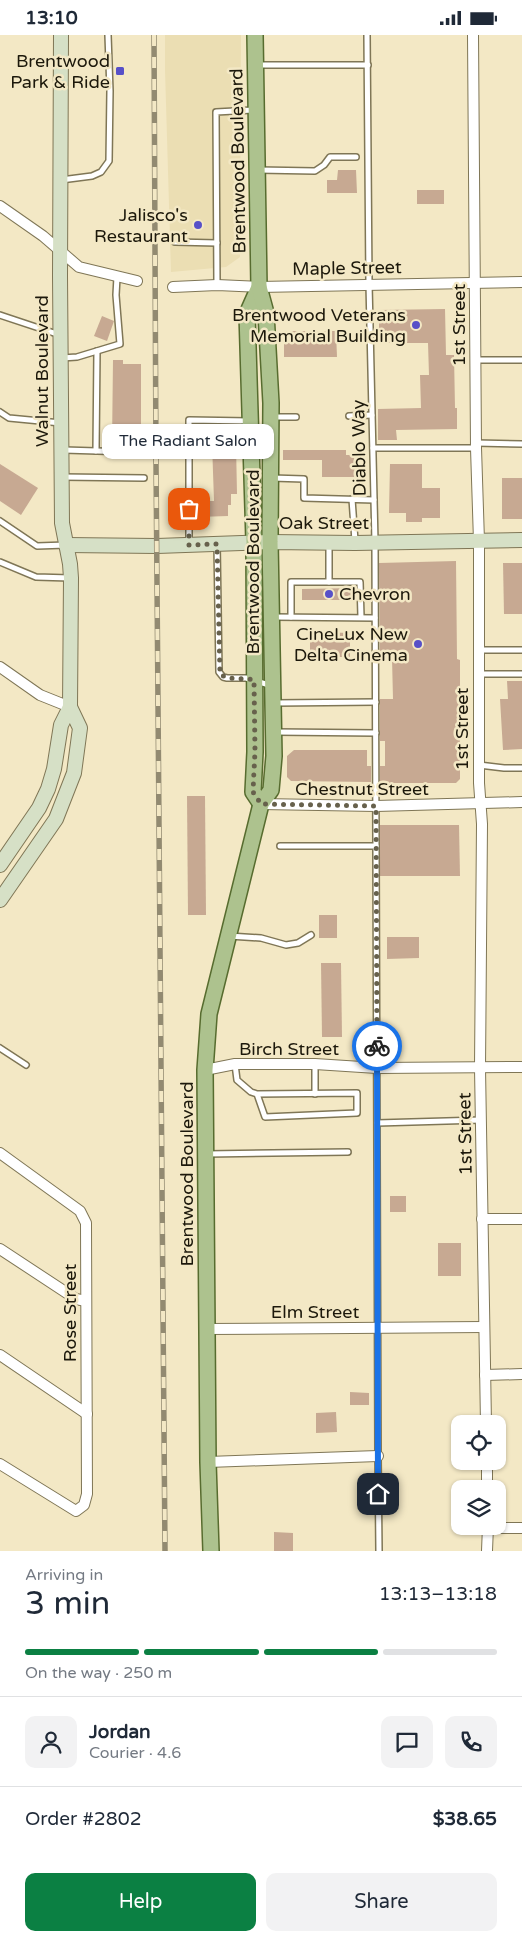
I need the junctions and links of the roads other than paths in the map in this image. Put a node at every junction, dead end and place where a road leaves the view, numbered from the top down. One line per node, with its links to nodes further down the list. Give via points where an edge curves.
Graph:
1 (61, 35): 11 (street, Walnut Boulevard)
2 (108, 35): 11 (lane, via 109,161 101,172 92,176)
3 (255, 35): 6 (main road, Brentwood Boulevard)
4 (367, 35): 7 (lane, Diablo Way)
5 (473, 35): 18 (street, 1st Street)
6 (256, 65): 7 (lane); 8 (main road, Brentwood Boulevard)
7 (368, 65): 20 (lane, Diablo Way)
8 (256, 110): 10 (main road, Brentwood Boulevard); 14 (lane, via 216,112)
9 (356, 157): 10 (lane, via 330,157 315,171)
10 (257, 170): 23 (main road, Brentwood Boulevard)
11 (61, 180): 15 (street, Walnut Boulevard)
12 (0, 206): 15 (street)
13 (174, 243): 14 (lane)
14 (217, 243): 21 (lane)
15 (60, 250): 16 (street, via 79,267); 25 (street, Walnut Boulevard)
16 (117, 277): 17 (street); 26 (lane, via 120,344)
17 (137, 281)
18 (475, 282): 19 (street, Maple Street); 20 (street, Maple Street); 29 (street, 1st Street)
19 (522, 282)
20 (369, 284): 23 (street, Maple Street); 31 (lane, Diablo Way)
21 (217, 285): 22 (street, Maple Street); 23 (street, Maple Street)
22 (173, 287)
23 (259, 287): 33 (main road, Brentwood Boulevard, via 266,313); 35 (main road, Brentwood Boulevard, via 247,314)
24 (0, 315): 25 (lane)
25 (60, 335): 27 (street, Walnut Boulevard)
26 (96, 351): 27 (lane); 41 (lane)
27 (61, 358): 36 (street, Walnut Boulevard)
28 (522, 359): 29 (lane)
29 (476, 360): 38 (street, 1st Street)
30 (0, 412): 36 (lane, via 9,418)
31 (372, 415): 32 (lane); 39 (lane, Diablo Way)
32 (349, 416)
33 (272, 417): 34 (lane); 45 (main road, Brentwood Boulevard)
34 (296, 417)
35 (251, 421): 51 (main road, Brentwood Boulevard); 58 (lane, via 189,420)
36 (61, 423): 40 (street, Walnut Boulevard)
37 (522, 444): 38 (lane)
38 (476, 445): 39 (lane); 49 (street, 1st Street)
39 (373, 448): 47 (lane, Diablo Way)
40 (61, 450): 41 (lane); 43 (street, Walnut Boulevard)
41 (96, 451): 42 (lane)
42 (130, 452)
43 (61, 477): 44 (lane); 57 (street, Walnut Boulevard)
44 (144, 478)
45 (272, 478): 46 (lane, via 304,479 304,498); 52 (main road, Brentwood Boulevard)
46 (352, 499): 47 (lane); 55 (lane)
47 (374, 500): 53 (lane, Diablo Way)
48 (0, 521): 57 (lane, via 37,546)
49 (479, 541): 50 (street, Oak Street); 53 (street, Oak Street); 66 (street, 1st Street)
50 (522, 541)
51 (254, 542): 52 (street, Oak Street); 56 (street, Oak Street); 71 (main road, Brentwood Boulevard)
52 (270, 542): 54 (street, Oak Street); 62 (main road, Brentwood Boulevard)
53 (375, 542): 55 (street, Oak Street); 65 (lane, Diablo Way)
54 (329, 543): 55 (street, Oak Street); 61 (lane)
55 (355, 543)
56 (217, 544): 58 (street, Oak Street); 71 (lane, via 219,672 222,677)
57 (66, 545): 58 (street, Oak Street); 60 (street, Walnut Boulevard)
58 (189, 545)
59 (0, 562): 60 (lane, via 36,577)
60 (71, 578): 75 (street, Walnut Boulevard)
61 (328, 582): 63 (lane, via 291,582); 64 (lane, via 360,582)
62 (271, 617): 63 (lane); 72 (main road, Brentwood Boulevard)
63 (291, 617): 64 (lane)
64 (361, 617): 65 (lane)
65 (376, 618): 73 (lane, Diablo Way)
66 (478, 650): 67 (lane); 69 (street, 1st Street)
67 (522, 650)
68 (0, 667): 75 (street, via 40,695)
69 (478, 673): 70 (lane); 78 (street, 1st Street)
70 (522, 674)
71 (254, 680): 72 (lane); 81 (main road, Brentwood Boulevard, via 253,792)
72 (272, 685): 74 (main road, Brentwood Boulevard)
73 (376, 701): 74 (lane); 77 (lane, Diablo Way)
74 (272, 703): 76 (main road, Brentwood Boulevard)
75 (70, 707): 86 (street, Walnut Boulevard, via 61,725 48,789 39,808); 87 (street, Walnut Boulevard, via 80,728 74,773 56,819)
76 (273, 732): 77 (lane); 81 (main road, Brentwood Boulevard, via 271,790)
77 (376, 733): 83 (lane, Diablo Way)
78 (478, 765): 79 (lane); 82 (street, 1st Street)
79 (522, 768)
80 (522, 802): 82 (street, Chestnut Street)
81 (261, 804): 83 (street, Chestnut Street); 89 (main road, Brentwood Boulevard)
82 (480, 804): 83 (street, Chestnut Street); 96 (street, 1st Street)
83 (376, 806): 85 (lane, Diablo Way)
84 (280, 845): 85 (lane)
85 (376, 846): 95 (lane, Diablo Way)
86 (0, 865)
87 (0, 900)
88 (311, 935): 89 (lane, via 298,943 286,945 261,938)
89 (229, 936): 97 (main road, Brentwood Boulevard, via 209,1014)
90 (0, 1047): 93 (lane)
91 (235, 1064): 92 (street, Birch Street); 97 (street, Birch Street); 99 (lane, via 237,1080)
92 (315, 1064): 95 (street, Birch Street); 98 (lane)
93 (26, 1065)
94 (522, 1067): 96 (street, Birch Street)
95 (377, 1068): 96 (street, Birch Street); 101 (lane, Diablo Way)
96 (480, 1068): 100 (street, 1st Street)
97 (206, 1070): 104 (main road, Brentwood Boulevard)
98 (315, 1093): 99 (lane); 99 (lane, via 357,1093 357,1113 265,1117)
99 (258, 1094)
100 (481, 1121): 101 (lane); 105 (street, 1st Street)
101 (378, 1123): 109 (lane, Diablo Way)
102 (348, 1152): 104 (lane)
103 (0, 1153): 108 (street, Rose Street, via 80,1211 86,1223)
104 (206, 1154): 111 (main road, Brentwood Boulevard)
105 (482, 1219): 106 (street); 110 (street, 1st Street)
106 (522, 1219)
107 (0, 1249): 108 (street, via 76,1299)
108 (86, 1301): 115 (street, Rose Street)
109 (378, 1327): 110 (street, Elm Street); 111 (street, Elm Street); 117 (lane, Diablo Way)
110 (484, 1327): 114 (street, 1st Street)
111 (207, 1329): 118 (main road, Brentwood Boulevard)
112 (0, 1355): 115 (street)
113 (522, 1374): 114 (street)
114 (485, 1375): 116 (street, 1st Street)
115 (87, 1414): 119 (street, Rose Street, via 88,1493 84,1505 76,1511)
116 (486, 1415)
117 (378, 1456): 118 (street); 124 (lane, Diablo Way)
118 (208, 1462): 123 (main road, Brentwood Boulevard)
119 (0, 1464)
120 (506, 1528): 121 (street)
121 (522, 1528)
122 (488, 1535): 125 (street)
123 (211, 1551)
124 (379, 1551)
125 (487, 1551)

